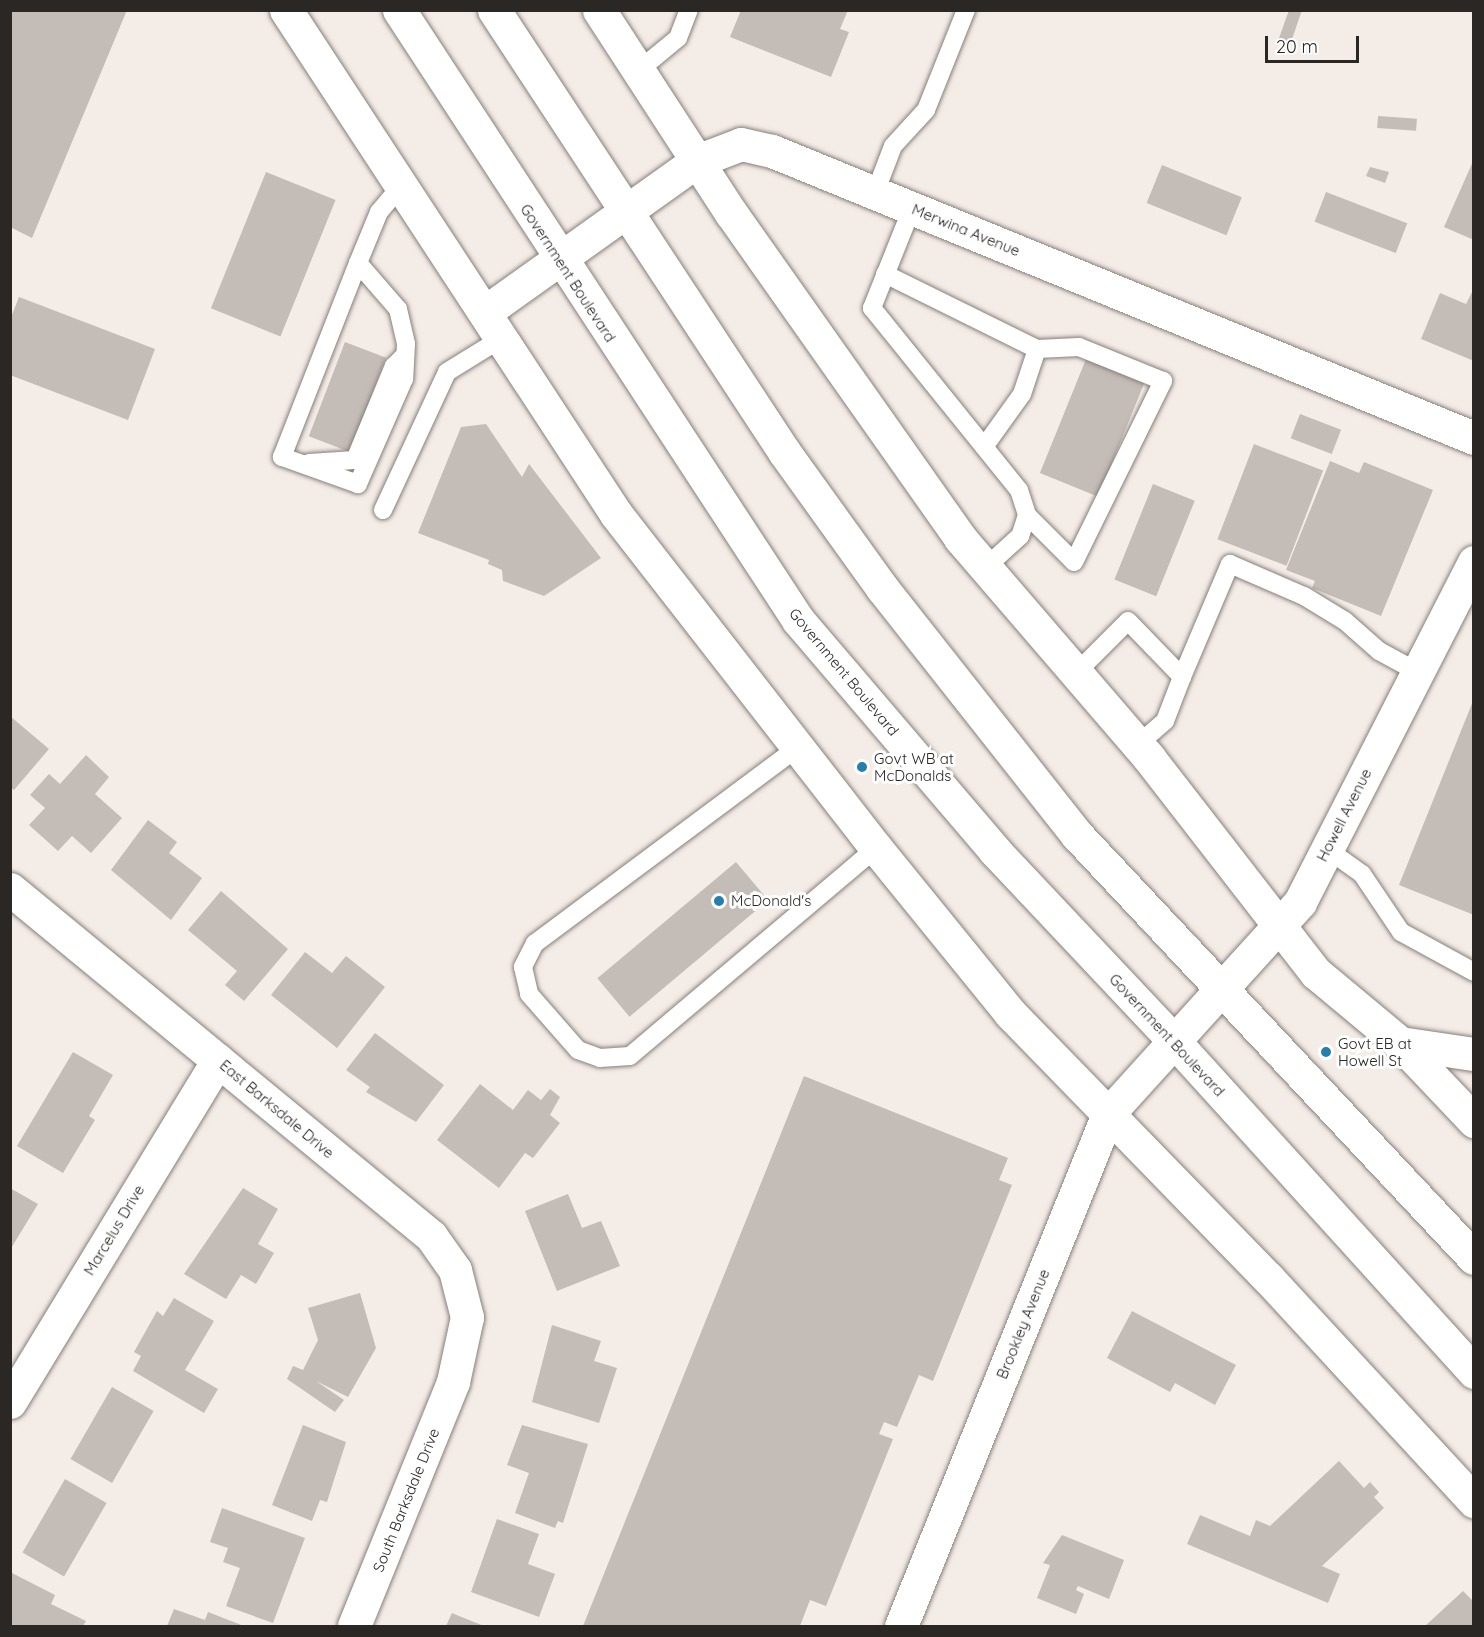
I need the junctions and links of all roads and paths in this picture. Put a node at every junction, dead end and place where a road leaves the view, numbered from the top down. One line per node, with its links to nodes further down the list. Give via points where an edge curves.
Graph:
1 (286, 10): 9 (street)
2 (399, 10): 13 (street, Government Boulevard)
3 (494, 10): 12 (street)
4 (599, 10): 7 (street)
5 (689, 10): 7 (lane, via 678,38)
6 (966, 10): 10 (lane, via 926,110 893,146)
7 (638, 71): 8 (street)
8 (697, 161): 10 (street, Merwina Avenue, via 741,144 772,151); 12 (street, Merwina Avenue); 24 (street)
9 (402, 185): 14 (lane, via 379,213); 16 (street)
10 (875, 193): 11 (street, Merwina Avenue)
11 (912, 208): 15 (lane); 19 (street, Merwina Avenue)
12 (625, 212): 13 (street, Merwina Avenue); 35 (street, via 882,588 1077,835)
13 (559, 260): 16 (street, Merwina Avenue); 36 (street, Government Boulevard, via 798,620 995,851)
14 (358, 262): 14 (lane, via 282,457 358,484 404,379 406,344 398,309)
15 (885, 274): 18 (lane); 20 (lane, via 872,308)
16 (485, 312): 17 (street)
17 (502, 339): 21 (lane, via 447,372); 29 (street, via 616,514)
18 (1037, 349): 20 (lane, via 1022,394); 22 (lane, via 1079,347 1163,381 1074,562)
19 (1473, 438)
20 (984, 447): 22 (lane, via 1019,490)
21 (383, 510)
22 (1027, 515): 24 (lane, via 1020,537)
23 (1473, 562): 25 (street, Howell Avenue)
24 (985, 568): 26 (street)
25 (1416, 671): 27 (lane, via 1379,651 1345,621 1304,596 1230,564); 31 (street, Howell Avenue)
26 (1074, 675): 27 (lane, via 1128,621); 28 (street)
27 (1182, 677): 28 (lane, via 1165,721)
28 (1137, 745): 33 (street)
29 (797, 748): 30 (street); 30 (lane, via 535,943 523,968 529,994 578,1050 600,1058 630,1056)
30 (876, 848): 40 (street, via 1010,1013)
31 (1327, 849): 33 (street, Howell Avenue, via 1300,902); 34 (lane, via 1362,874 1401,932)
32 (10, 889): 39 (street, East Barksdale Drive)
33 (1280, 925): 35 (street, Howell Avenue); 37 (street, via 1316,973)
34 (1473, 972)
35 (1220, 991): 36 (street, Howell Avenue); 42 (street)
36 (1174, 1041): 40 (street, Brookley Avenue); 44 (street, Government Boulevard)
37 (1400, 1043): 38 (street); 41 (street)
38 (1473, 1054)
39 (218, 1060): 43 (street, East Barksdale Drive, via 431,1236 455,1270 467,1317); 45 (street, Marcelus Drive)
40 (1108, 1113): 46 (street); 48 (street, Brookley Avenue)
41 (1473, 1121)
42 (1473, 1258)
43 (456, 1372): 47 (street, South Barksdale Drive)
44 (1473, 1372)
45 (10, 1402)
46 (1473, 1501)
47 (354, 1626)
48 (902, 1626)

